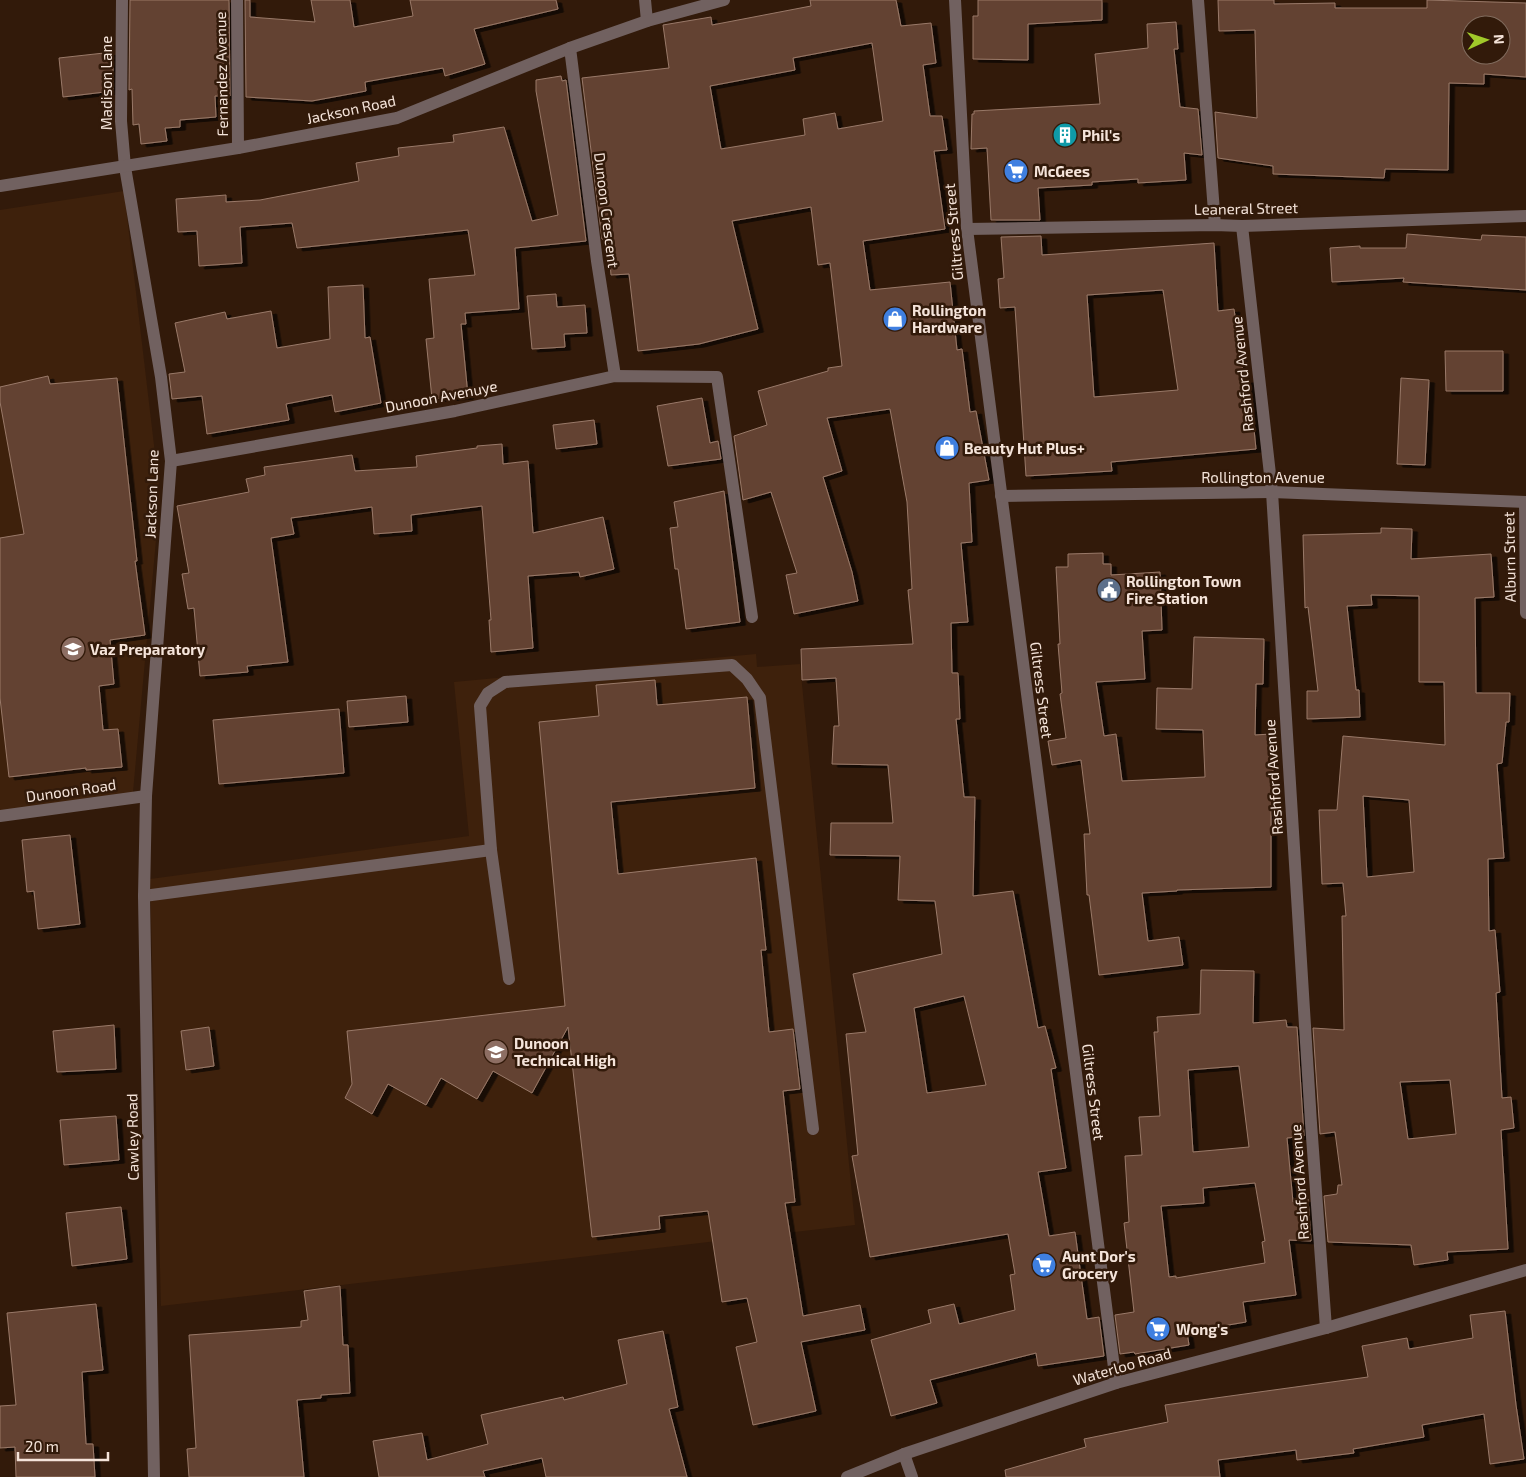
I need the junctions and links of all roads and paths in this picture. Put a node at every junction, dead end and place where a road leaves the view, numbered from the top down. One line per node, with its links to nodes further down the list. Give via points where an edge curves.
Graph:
1 (122, 0): 10 (street, Madison Lane, via 121,121)
2 (237, 0): 9 (street, Fernandez Avenue)
3 (645, 0): 7 (street)
4 (724, 0): 7 (street, Jackson Road)
5 (954, 0): 15 (street, Giltress Street)
6 (1198, 0): 13 (street)
7 (647, 21): 8 (street, Jackson Road)
8 (570, 48): 9 (street, Jackson Road, via 397,118); 16 (street, Dunoon Crescent)
9 (238, 148): 10 (street, Jackson Road)
10 (125, 167): 11 (street, Jackson Road); 17 (street, Jackson Lane)
11 (0, 186)
12 (1526, 216): 14 (street, Leaneral Street)
13 (1215, 225): 14 (street, Leaneral Street); 15 (street, Leaneral Street)
14 (1242, 226): 18 (street, Rashford Avenue)
15 (966, 229): 19 (street, Giltress Street)
16 (615, 376): 17 (street, Dunoon Avenuye, via 455,411); 22 (street, Dunoon Avenuye, via 717,377)
17 (172, 461): 23 (street, Jackson Lane)
18 (1272, 492): 19 (street, Rollington Avenue); 20 (street, Rollington Avenue); 30 (street, Rashford Avenue)
19 (1000, 496): 31 (street, Giltress Street)
20 (1525, 502): 21 (street, Alburn Street)
21 (1526, 613)
22 (752, 617)
23 (146, 796): 24 (street, Dunoon Road); 26 (street, Cawley Road)
24 (0, 816)
25 (491, 850): 26 (street); 27 (street); 28 (street, via 480,706 488,692 505,682 732,665 760,698)
26 (144, 896): 33 (street, Cawley Road)
27 (509, 980)
28 (813, 1129)
29 (1526, 1270): 30 (street, Waterloo Road)
30 (1326, 1328): 31 (street, Waterloo Road)
31 (1116, 1383): 32 (street, Waterloo Road)
32 (904, 1454): 34 (street, Waterloo Road); 35 (street)
33 (154, 1477)
34 (847, 1477)
35 (912, 1477)

